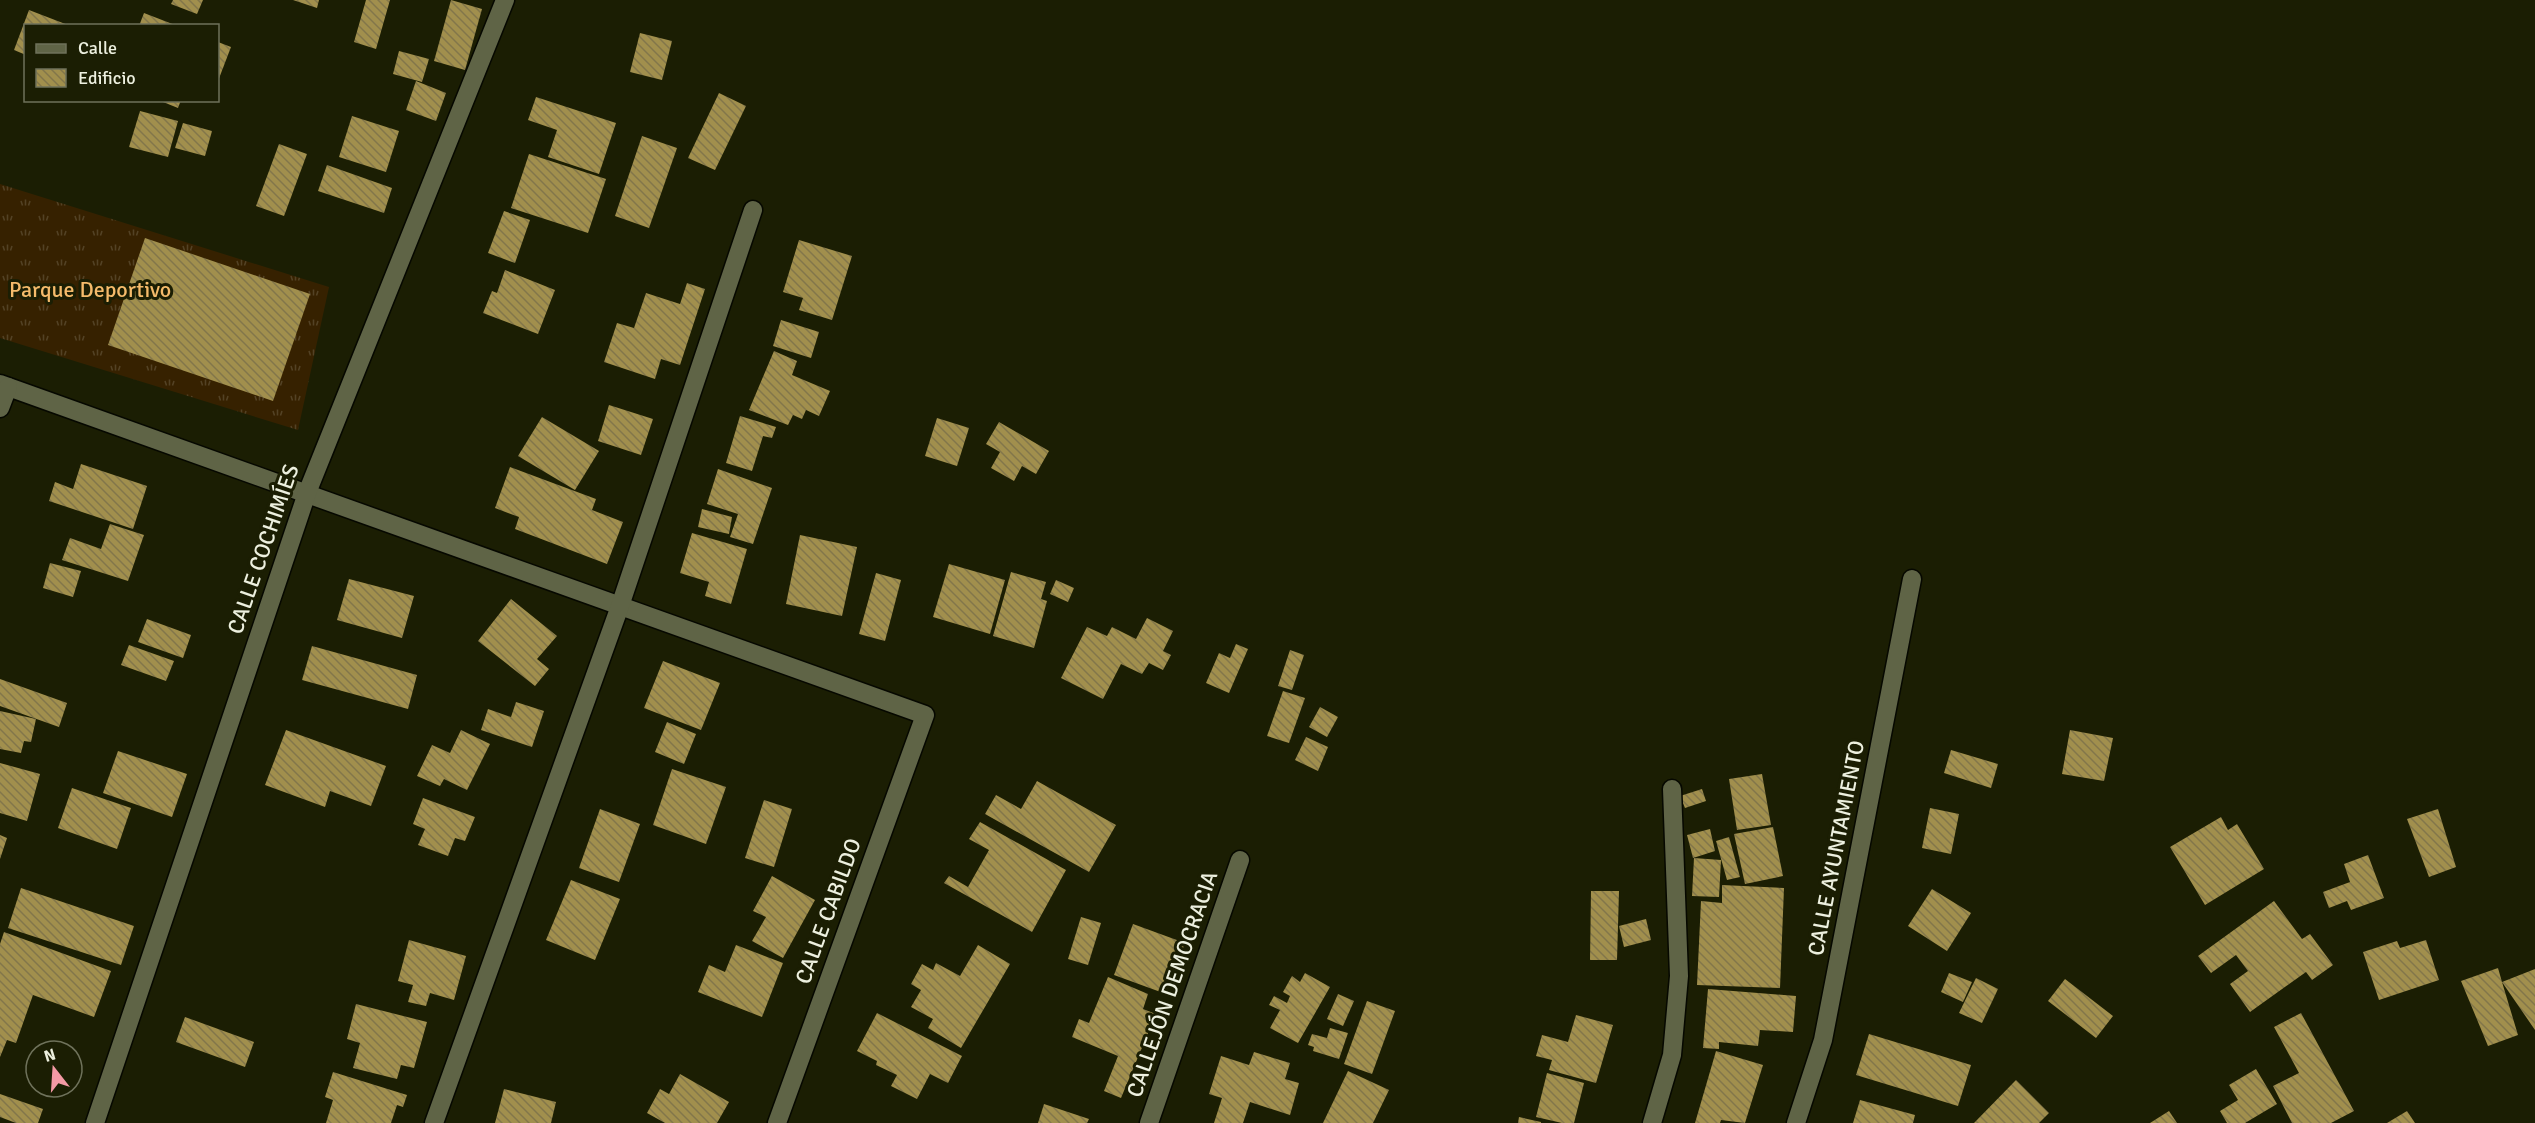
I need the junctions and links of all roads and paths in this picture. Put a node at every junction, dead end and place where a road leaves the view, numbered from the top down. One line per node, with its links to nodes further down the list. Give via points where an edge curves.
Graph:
1 (505, 0): 5 (street, CALLE COCHIMÍES)
2 (753, 210): 7 (street)
3 (4, 385): 4 (street); 5 (street)
4 (0, 408)
5 (307, 493): 7 (street); 10 (street, CALLE COCHIMÍES)
6 (1912, 579): 15 (street, CALLE AYUNTAMIENTO, via 1823,1040)
7 (620, 606): 11 (street); 12 (street, CALLE CABILDO, via 925,715)
8 (1672, 789): 14 (street, via 1679,976 1672,1055)
9 (1240, 860): 13 (street, CALLEJÓN DEMOCRACIA)
10 (95, 1123)
11 (434, 1123)
12 (777, 1123)
13 (1149, 1123)
14 (1652, 1123)
15 (1796, 1123)

